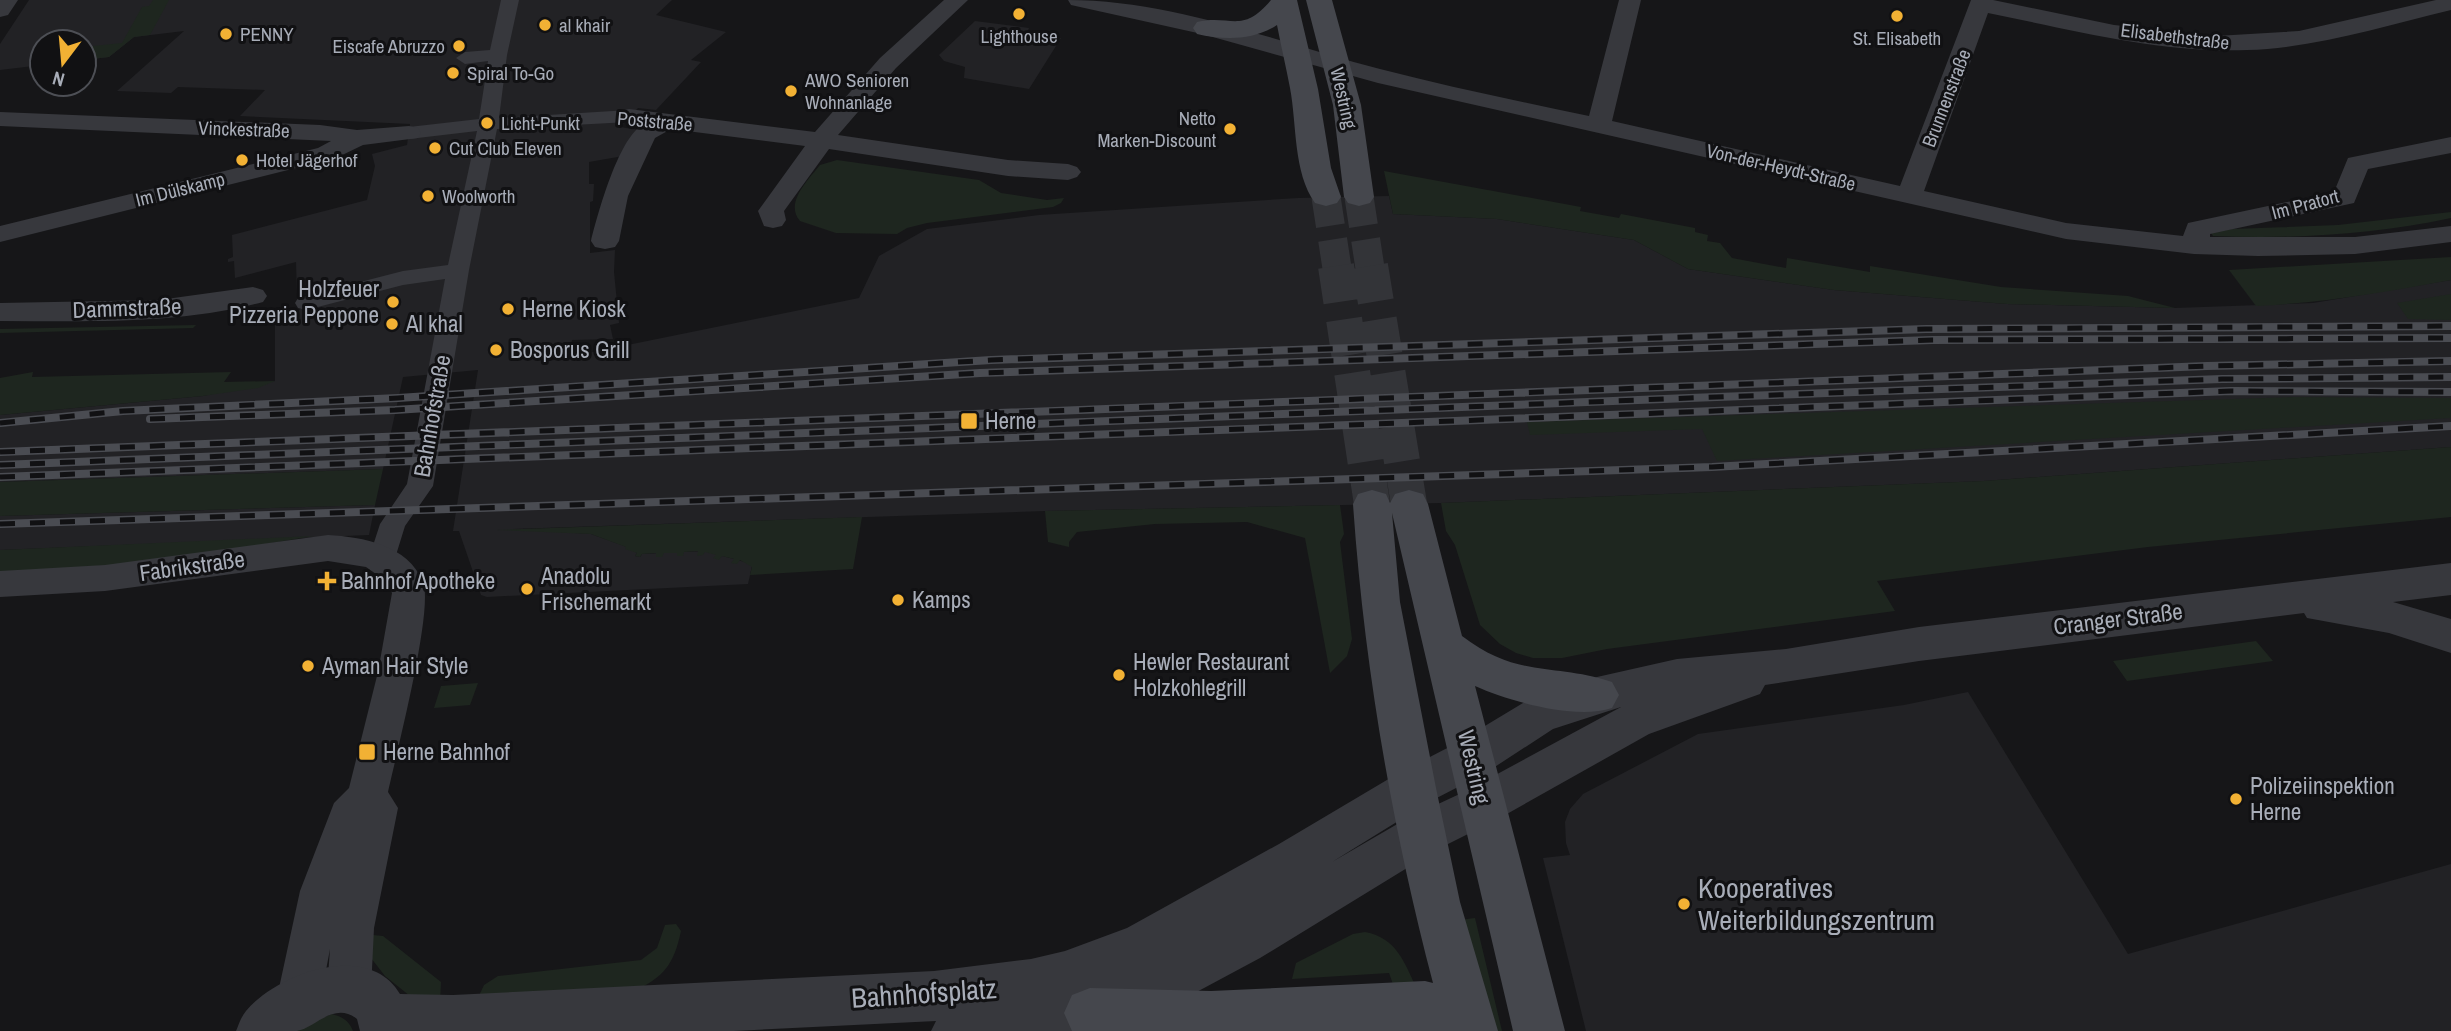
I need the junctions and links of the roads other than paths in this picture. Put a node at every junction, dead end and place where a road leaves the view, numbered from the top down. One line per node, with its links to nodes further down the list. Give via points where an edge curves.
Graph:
1 (7, 0): 10 (street)
2 (510, 0): 13 (street, Bahnhofstraße)
3 (957, 0): 24 (street, via 888,63)
4 (1079, 0): 11 (street, Von-der-Heydt-Straße)
5 (1284, 0): 12 (main road, via 1266,22 1251,29); 15 (main road, Westring)
6 (1319, 0): 16 (main road, Westring)
7 (1630, 0): 21 (street)
8 (1982, 3): 9 (street, Elisabethstraße, via 2170,39 2250,43); 27 (street, Brunnenstraße)
9 (2451, 3)
10 (0, 10)
11 (1120, 10): 12 (street, Von-der-Heydt-Straße); 15 (street, Von-der-Heydt-Straße)
12 (1206, 28): 15 (street, Von-der-Heydt-Straße)
13 (498, 55): 14 (street); 20 (street, Bahnhofstraße)
14 (465, 58)
15 (1300, 66): 16 (street, Von-der-Heydt-Straße); 28 (main road, Westring, via 1316,168)
16 (1337, 66): 21 (street, Von-der-Heydt-Straße); 29 (main road, Westring, via 1353,138)
17 (629, 116): 19 (street, Poststraße); 20 (street, Poststraße)
18 (0, 119): 23 (street, Vinckestraße, via 320,132)
19 (666, 121): 24 (street, Poststraße); 33 (street, via 645,134 615,196)
20 (488, 124): 22 (street, Vinckestraße); 35 (street, Bahnhofstraße)
21 (1599, 125): 27 (street, Von-der-Heydt-Straße)
22 (409, 133): 23 (street, Vinckestraße)
23 (357, 138): 31 (street, Im Dülskamp, via 327,153)
24 (821, 140): 26 (street, Poststraße, via 1008,169); 30 (street, via 771,211)
25 (2451, 145): 34 (street, Im Pratort, via 2357,163 2345,197 2198,229)
26 (1068, 172)
27 (1909, 196): 34 (street, Von-der-Heydt-Straße, via 2066,231)
28 (1326, 197)
29 (1359, 197)
30 (773, 220)
31 (0, 234)
32 (2451, 234): 34 (street, Von-der-Heydt-Straße, via 2350,248)
33 (605, 241)
34 (2194, 246)
35 (458, 270): 37 (street, via 403,278); 39 (street, Bahnhofstraße, via 420,486 393,524)
36 (253, 296): 38 (street, Dammstraße, via 220,304 144,309)
37 (306, 303)
38 (0, 312)
39 (382, 561): 41 (street, Fabrikstraße, via 362,552 328,548 104,578); 49 (street, via 401,573 409,593)
40 (2451, 579): 42 (street, Cranger Straße)
41 (0, 584)
42 (2278, 599): 43 (street, via 2389,617); 45 (street, Cranger Straße, via 1859,652)
43 (2451, 636)
44 (1445, 646): 46 (main road, via 1470,664 1512,682); 47 (main road, Westring); 48 (main road, Westring, via 1391,504 1380,602)
45 (1786, 666): 46 (street, Cranger Straße, via 1677,676); 50 (street, Cranger Straße, via 1634,721)
46 (1597, 695): 47 (street, Cranger Straße, via 1545,713)
47 (1471, 758): 48 (street, Cranger Straße); 50 (main road, Westring)
48 (1413, 788): 51 (main road, Westring); 52 (street, Bahnhofsplatz, via 1142,946 1031,983 934,996 453,1020)
49 (367, 797): 52 (street, via 378,808 353,928); 54 (street, via 348,816)
50 (1482, 804): 51 (street, Cranger Straße); 57 (main road, Westring)
51 (1422, 834): 53 (street, Bahnhofsplatz, via 1209,960); 55 (main road, Westring)
52 (374, 1013): 54 (street, Bahnhofsplatz, via 334,990)
53 (1090, 1013): 55 (main road, via 1211,1016 1425,1006); 56 (street, Bahnhofsplatz)
54 (270, 1023)
55 (1470, 1023)
56 (957, 1031)
57 (1539, 1031)

